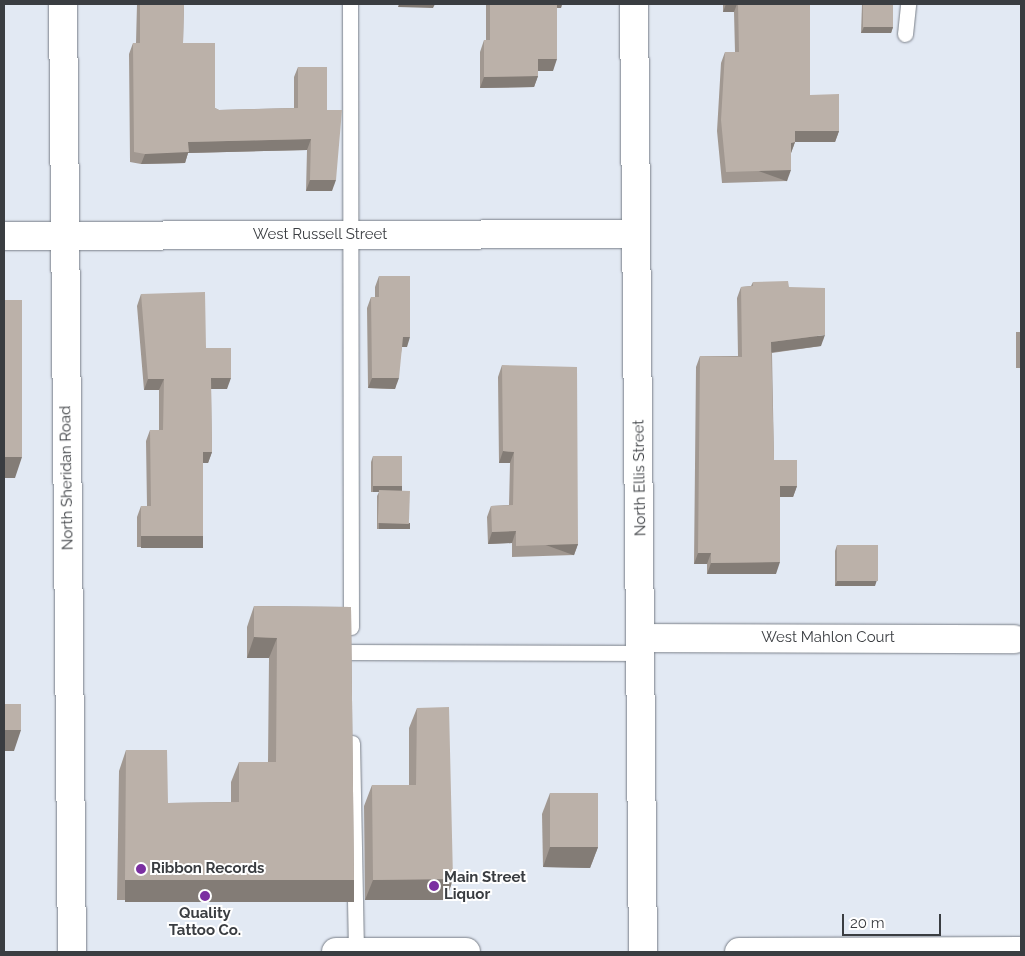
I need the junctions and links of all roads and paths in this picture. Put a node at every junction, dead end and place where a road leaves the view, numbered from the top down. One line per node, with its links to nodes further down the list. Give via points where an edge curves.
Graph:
1 (63, 4): 7 (street, North Sheridan Road)
2 (350, 4): 8 (lane)
3 (634, 4): 6 (street, North Ellis Street)
4 (908, 4): 5 (lane)
5 (905, 34)
6 (635, 234): 8 (street, West Russell Street); 11 (street, North Ellis Street)
7 (65, 235): 8 (street, West Russell Street); 9 (street, West Russell Street); 16 (street, North Sheridan Road)
8 (352, 235): 12 (lane)
9 (4, 236)
10 (1014, 638): 11 (street, West Mahlon Court)
11 (642, 645): 12 (lane); 20 (street, North Ellis Street)
12 (351, 652): 13 (lane)
13 (351, 672)
14 (352, 722): 18 (lane)
15 (1021, 951): 21 (street)
16 (72, 952)
17 (336, 952): 18 (street)
18 (356, 952): 19 (street)
19 (466, 952)
20 (642, 952)
21 (739, 952)

